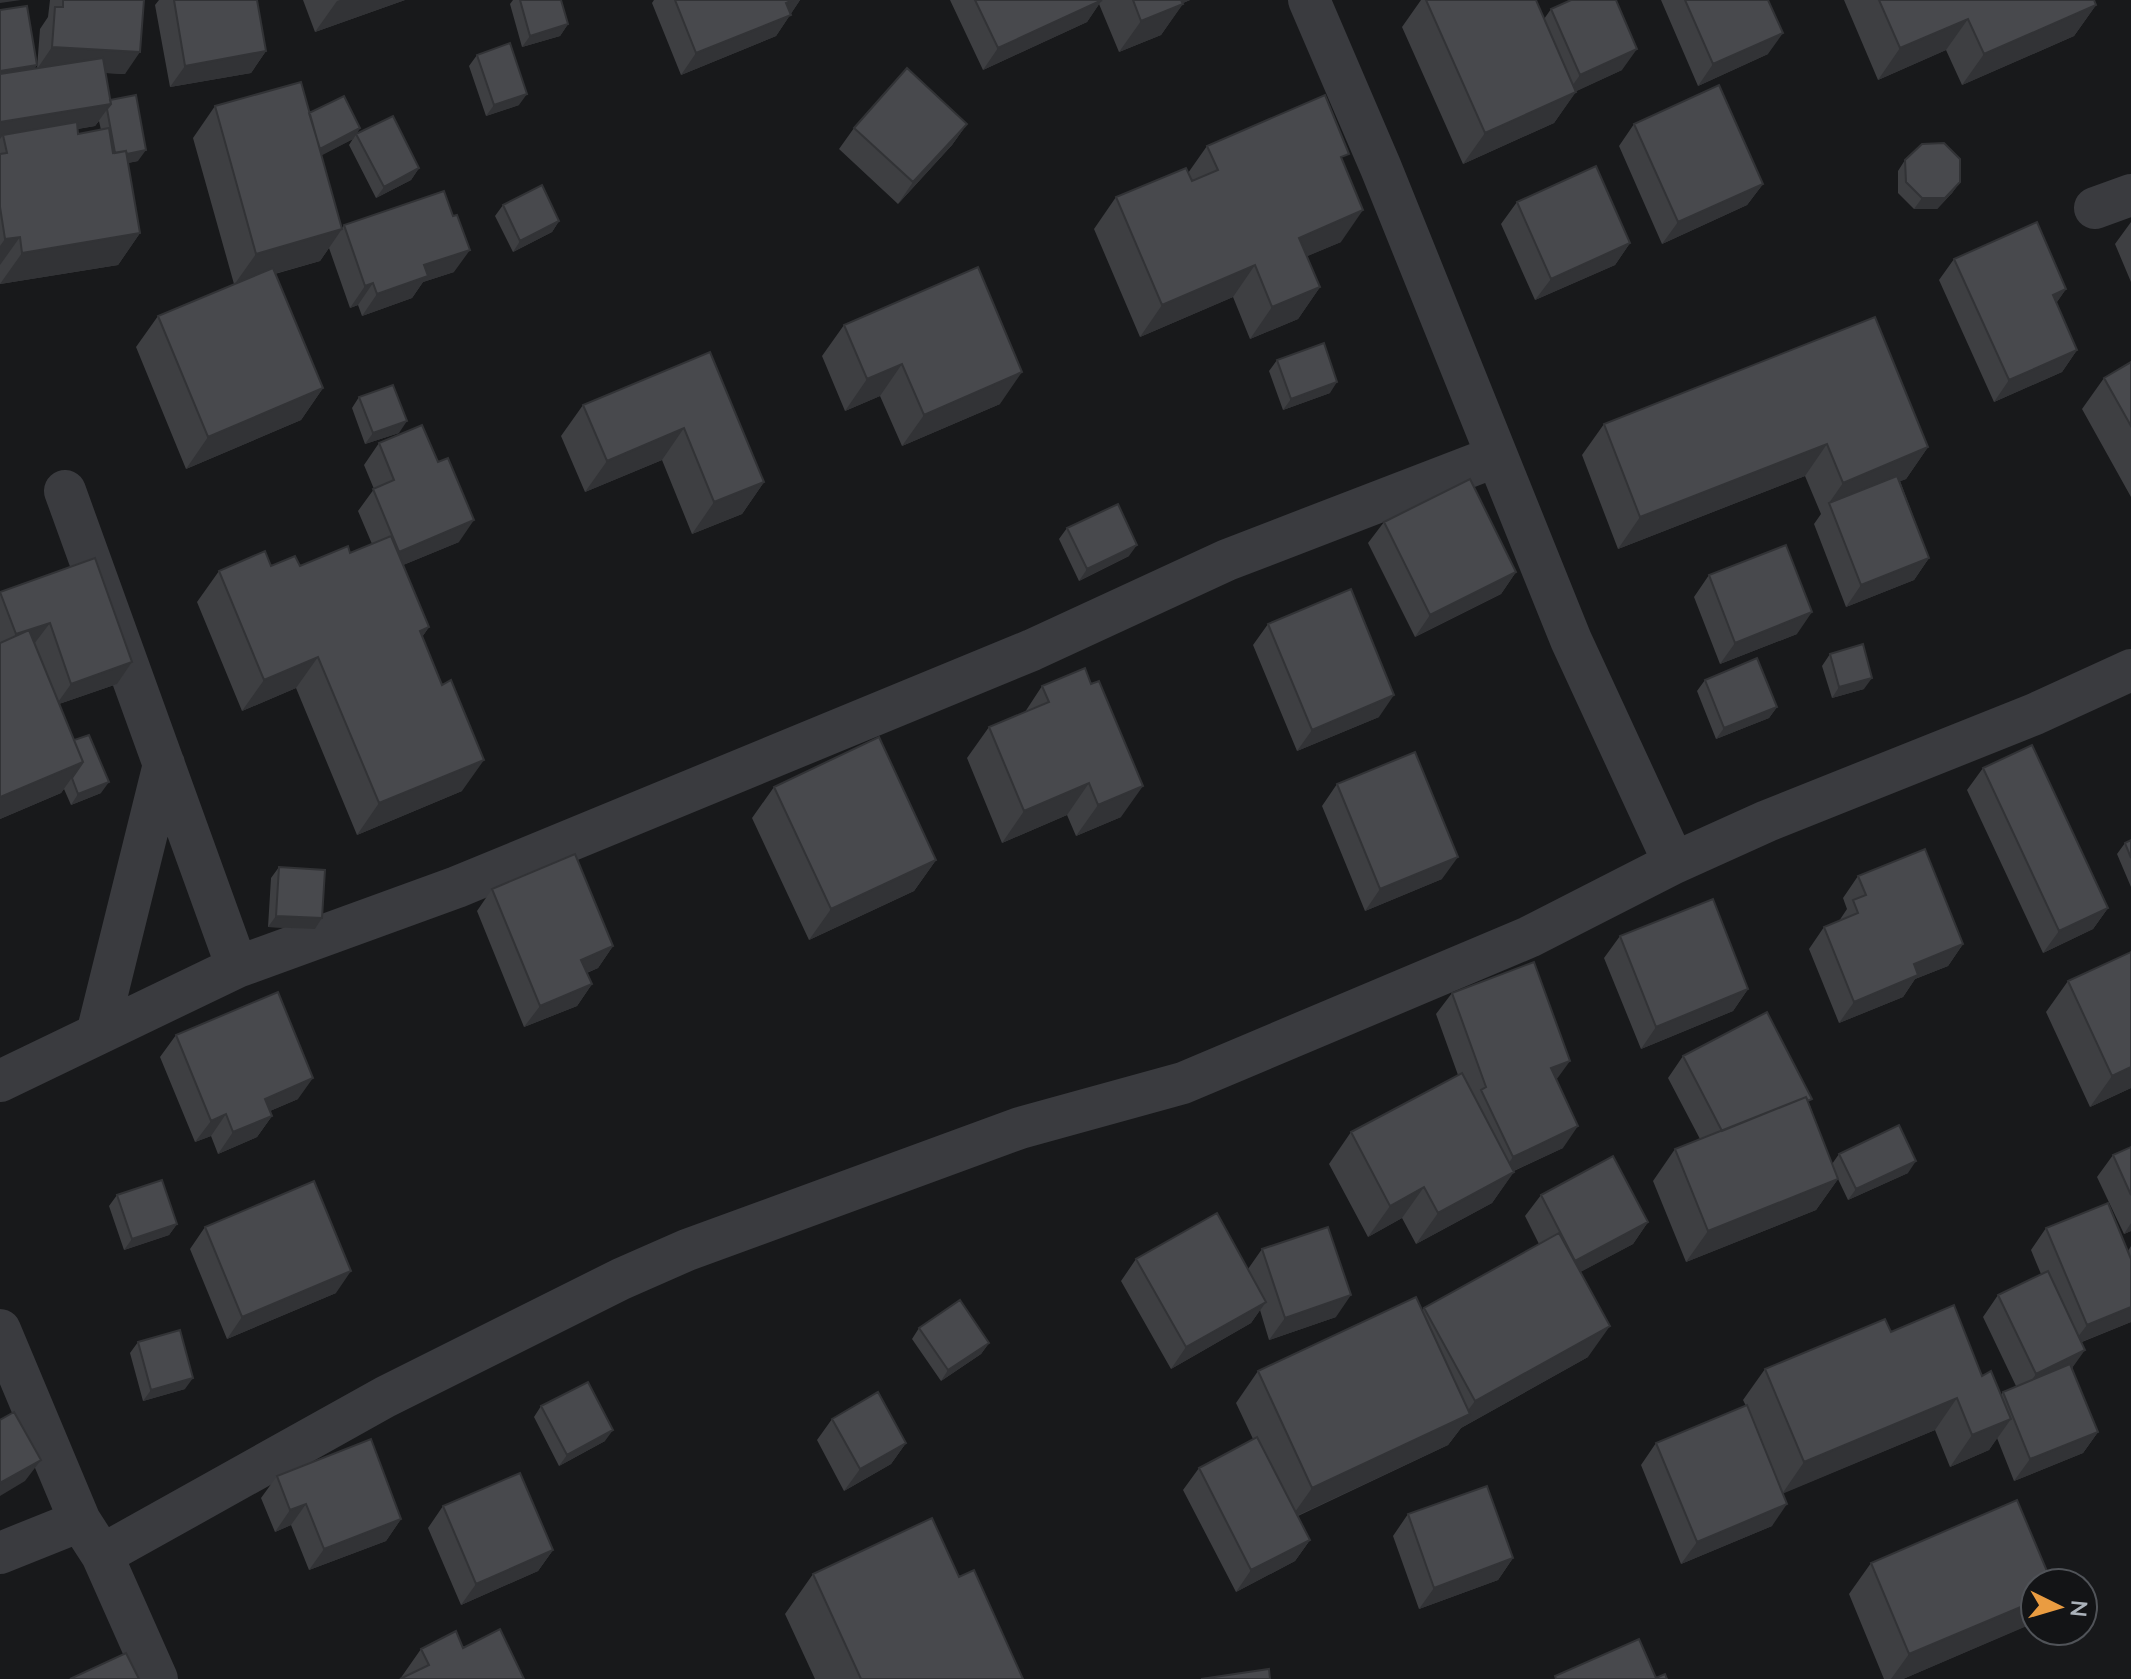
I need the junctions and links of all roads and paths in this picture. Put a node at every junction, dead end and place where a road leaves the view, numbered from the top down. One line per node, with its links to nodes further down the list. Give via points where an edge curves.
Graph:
1 (1309, 0): 2 (street)
2 (1497, 456): 6 (street, via 1571,640); 7 (street, via 1227,560 1032,650 487,875)
3 (65, 491): 5 (street)
4 (2131, 670): 6 (street)
5 (164, 764): 7 (street); 8 (street)
6 (1674, 863): 11 (street, via 1529,937 1183,1083 1020,1128 687,1250)
7 (237, 967): 8 (street)
8 (97, 1034): 9 (street)
9 (0, 1081)
10 (0, 1330): 11 (street)
11 (91, 1538): 12 (street); 13 (street)
12 (0, 1553)
13 (157, 1679)

